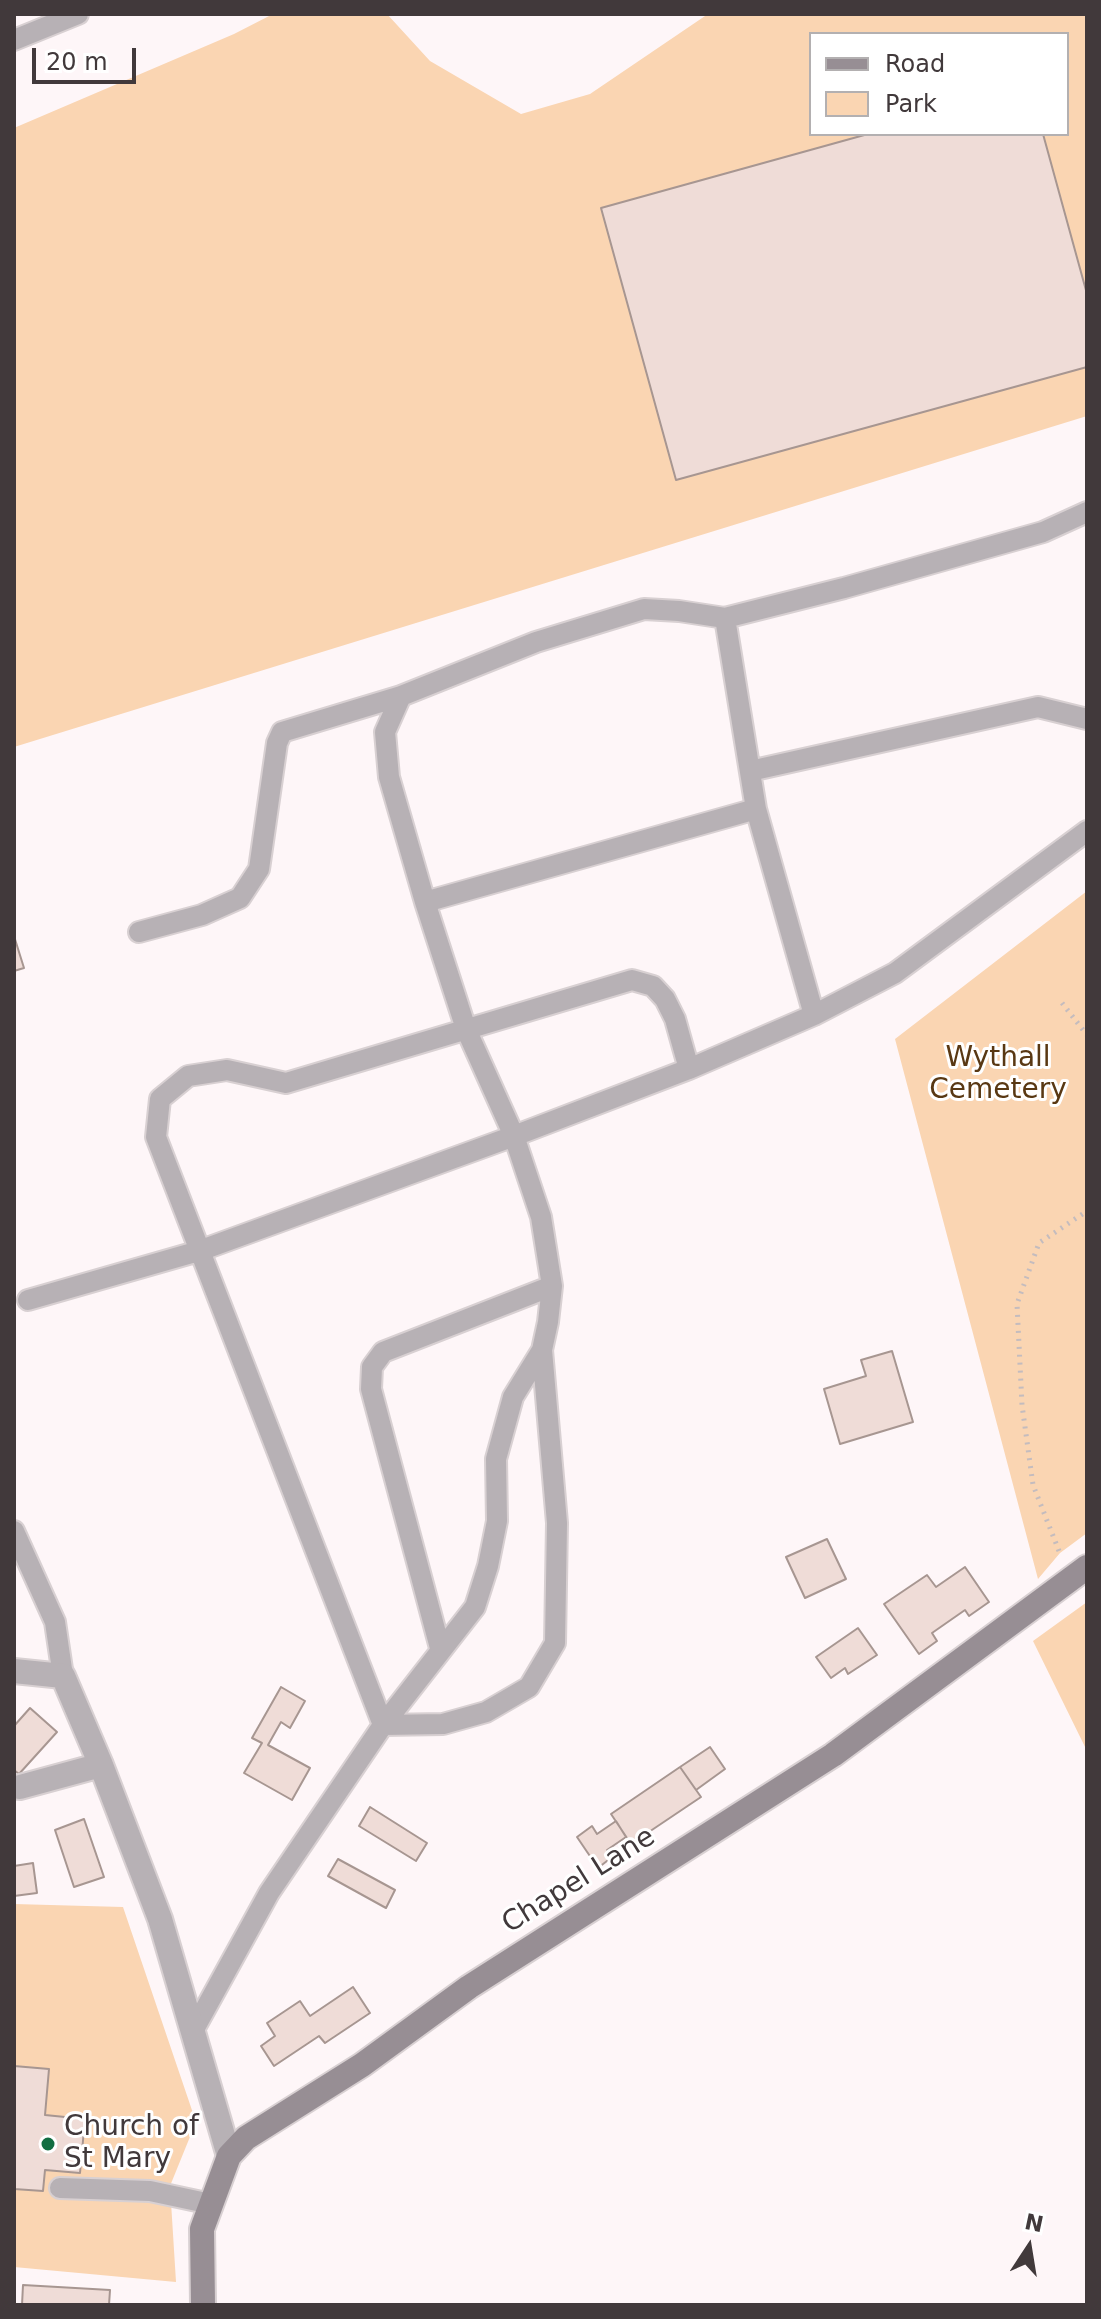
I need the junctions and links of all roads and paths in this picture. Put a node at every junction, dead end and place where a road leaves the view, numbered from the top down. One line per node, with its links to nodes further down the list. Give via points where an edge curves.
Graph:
1 (78, 14): 2 (lane)
2 (14, 40)
3 (1087, 512): 4 (lane, via 1043,532)
4 (725, 618): 5 (lane, via 644,609 536,642); 7 (lane)
5 (401, 696): 10 (lane, via 385,732 389,777); 11 (lane, via 282,732 259,869 240,898)
6 (1087, 719): 7 (lane, via 1038,707)
7 (750, 771): 8 (lane)
8 (756, 809): 10 (lane); 13 (lane)
9 (1087, 831): 13 (lane, via 895,973)
10 (425, 902): 14 (lane)
11 (139, 932)
12 (1062, 1003): 15 (path)
13 (814, 1015): 16 (lane)
14 (466, 1029): 16 (lane, via 632,980 653,986 665,999); 17 (lane); 19 (lane, via 286,1083 227,1070 188,1076 160,1099 156,1137)
15 (1087, 1035)
16 (689, 1069): 17 (lane)
17 (514, 1136): 19 (lane); 20 (lane, via 541,1217)
18 (1087, 1211): 24 (path, via 1039,1243 1017,1304 1033,1485 1060,1553)
19 (199, 1251): 21 (lane); 28 (lane)
20 (552, 1286): 22 (lane); 25 (lane, via 383,1352 372,1367 371,1389)
21 (28, 1300)
22 (542, 1350): 25 (lane, via 513,1397 496,1459 497,1521 475,1607); 28 (lane, via 557,1523 555,1643 529,1687 486,1712 443,1724)
23 (14, 1531): 27 (lane, via 55,1622)
24 (1081, 1572): 32 (street, Chapel Lane, via 833,1755 469,1987 362,2065 246,2138)
25 (440, 1648): 28 (lane)
26 (14, 1671): 27 (street)
27 (63, 1676): 29 (street)
28 (383, 1725): 31 (lane, via 269,1893)
29 (101, 1765): 30 (street); 31 (street, via 160,1919)
30 (20, 1787)
31 (192, 2033): 32 (street)
32 (229, 2156): 34 (street, Chapel Lane)
33 (60, 2188): 34 (lane, via 150,2191)
34 (211, 2204): 35 (street, Chapel Lane, via 202,2229)
35 (203, 2305)

